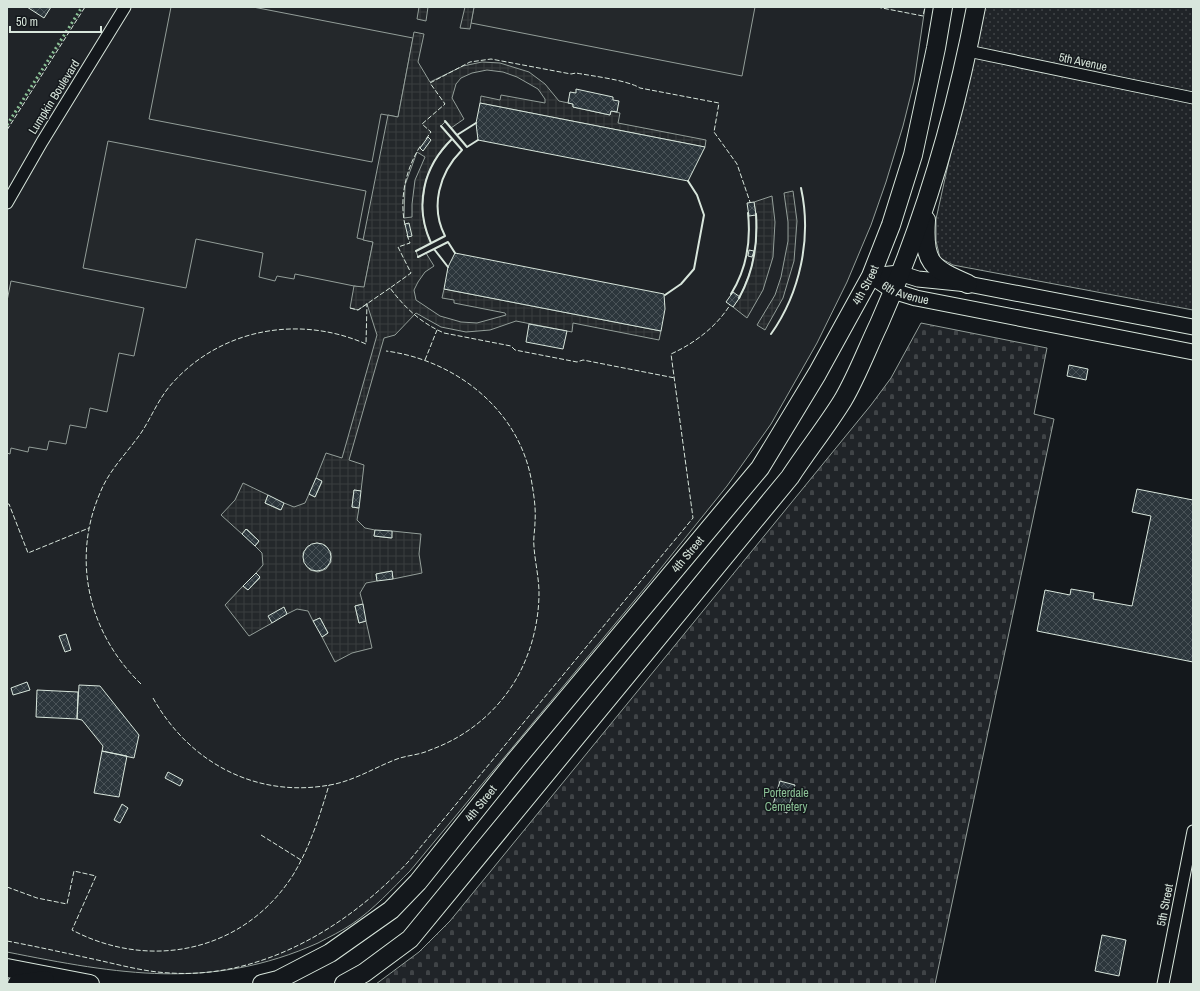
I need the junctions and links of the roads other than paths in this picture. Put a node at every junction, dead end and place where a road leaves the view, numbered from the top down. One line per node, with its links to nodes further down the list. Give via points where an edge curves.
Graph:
1 (125, 7): 7 (street, Lumpkin Boulevard)
2 (943, 7): 9 (highway, 4th Street, via 913,155 891,225)
3 (976, 7): 4 (highway)
4 (968, 51): 5 (street, 5th Avenue); 6 (highway, via 949,132)
5 (1193, 98)
6 (927, 202): 8 (highway); 10 (highway, via 924,242 930,260 941,273)
7 (7, 203)
8 (900, 274): 9 (main road, 6th Avenue); 10 (main road, 6th Avenue, via 918,279); 11 (highway)
9 (871, 276): 11 (main road, 6th Avenue); 19 (highway, 4th Street, via 817,374 760,468 418,882 391,910 330,952 278,980)
10 (968, 284): 12 (main road, 6th Avenue)
11 (893, 291): 13 (main road, 6th Avenue, via 916,298); 20 (highway, via 843,400 785,483 410,939 364,973)
12 (1193, 327)
13 (1193, 352)
14 (1193, 831): 21 (street, 5th Street)
15 (7, 968): 16 (highway)
16 (57, 978): 17 (highway); 18 (highway)
17 (17, 984)
18 (90, 984)
19 (262, 984)
20 (344, 984)
21 (1163, 984)

